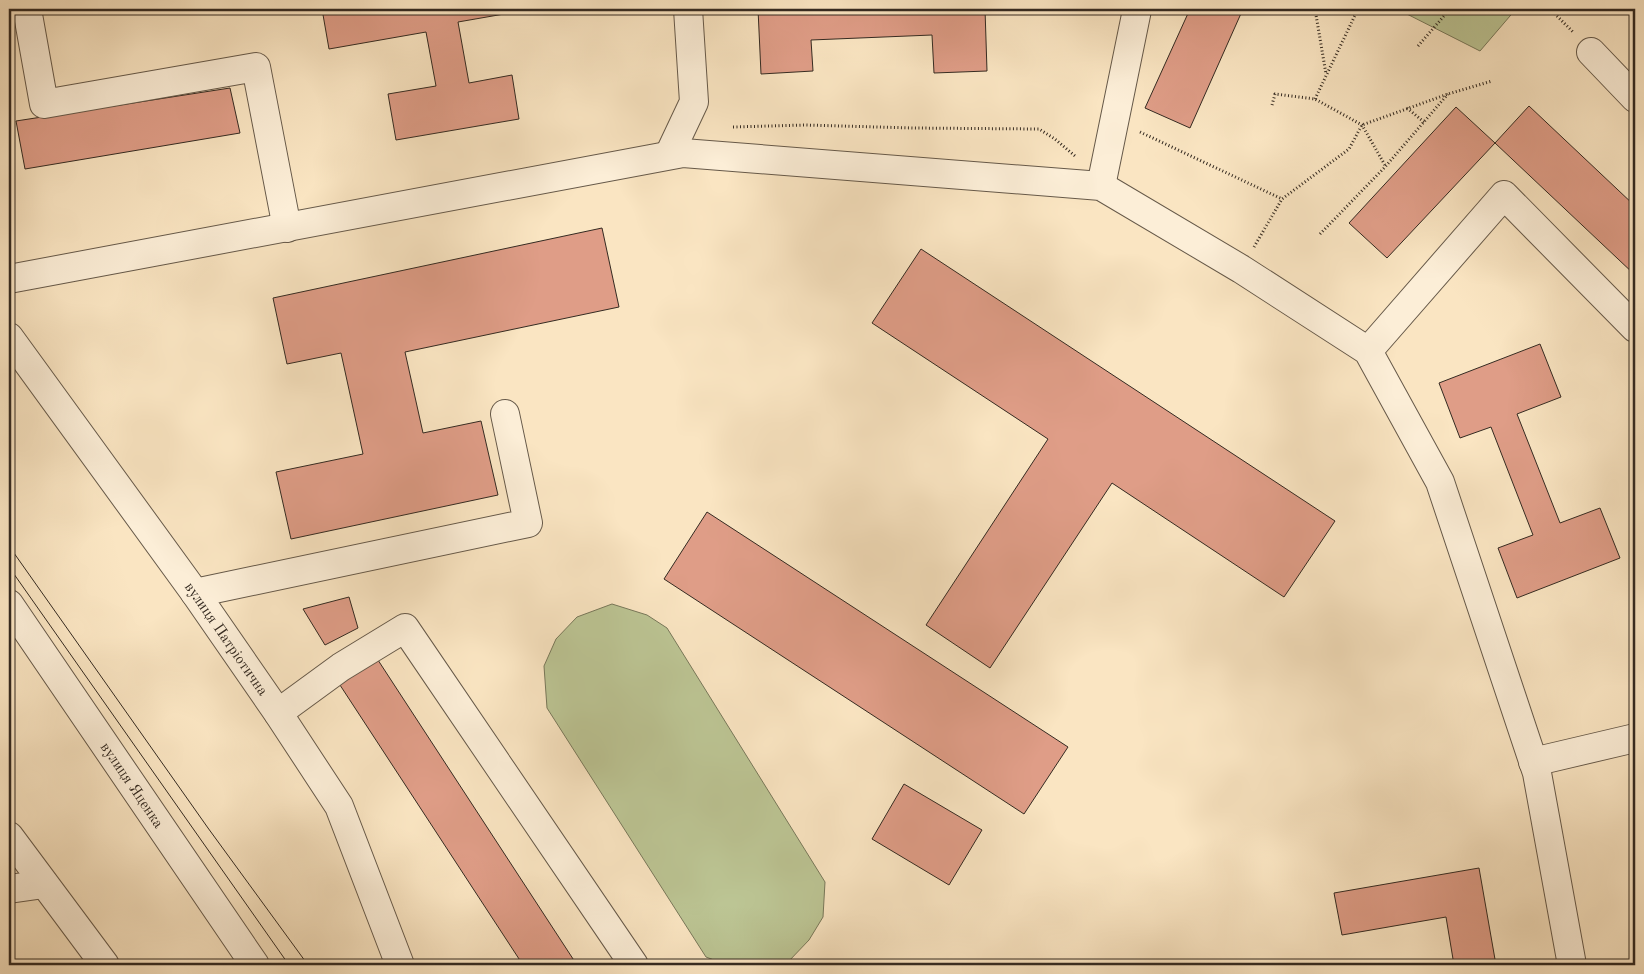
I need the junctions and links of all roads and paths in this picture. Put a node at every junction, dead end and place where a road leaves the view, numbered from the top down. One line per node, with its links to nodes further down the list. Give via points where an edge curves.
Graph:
1 (28, 9): 23 (street, via 44,104 256,67)
2 (688, 9): 19 (street, via 694,102)
3 (1135, 9): 16 (street)
4 (1315, 9): 9 (path)
5 (1358, 9): 9 (path)
6 (1450, 9): 7 (path)
7 (1418, 46)
8 (1591, 52): 12 (street)
9 (1326, 75): 13 (path)
10 (1492, 81): 11 (path)
11 (1448, 94): 15 (path); 17 (path)
12 (1635, 98)
13 (1314, 99): 14 (path, via 1275,94); 18 (path)
14 (1272, 105)
15 (1407, 108): 17 (path); 18 (path)
16 (1115, 120): 21 (street); 22 (path)
17 (1424, 122): 20 (path)
18 (1362, 125): 20 (path); 22 (path, via 1349,149)
19 (669, 156): 21 (street, via 684,152); 23 (street)
20 (1386, 167): 24 (path)
21 (1102, 186): 25 (street)
22 (1282, 199): 25 (path)
23 (287, 228): 26 (street)
24 (1320, 234)
25 (1241, 269): 29 (street)
26 (9, 279)
27 (1635, 328): 29 (street, via 1504,195)
28 (9, 337): 31 (street, вулиця Патріотична)
29 (1368, 350): 35 (street, via 1440,482)
30 (505, 414): 31 (street, via 528,523)
31 (195, 593): 33 (street, вулиця Патріотична)
32 (9, 604): 40 (street, вулиця Яценка)
33 (278, 713): 41 (street, вулиця Патріотична, via 339,806); 42 (street, via 341,667 404,628)
34 (1635, 738): 35 (street)
35 (1533, 762): 43 (street)
36 (9, 836): 37 (street)
37 (44, 884): 38 (street); 39 (street)
38 (9, 889)
39 (105, 965)
40 (254, 965)
41 (400, 965)
42 (634, 965)
43 (1572, 965)

